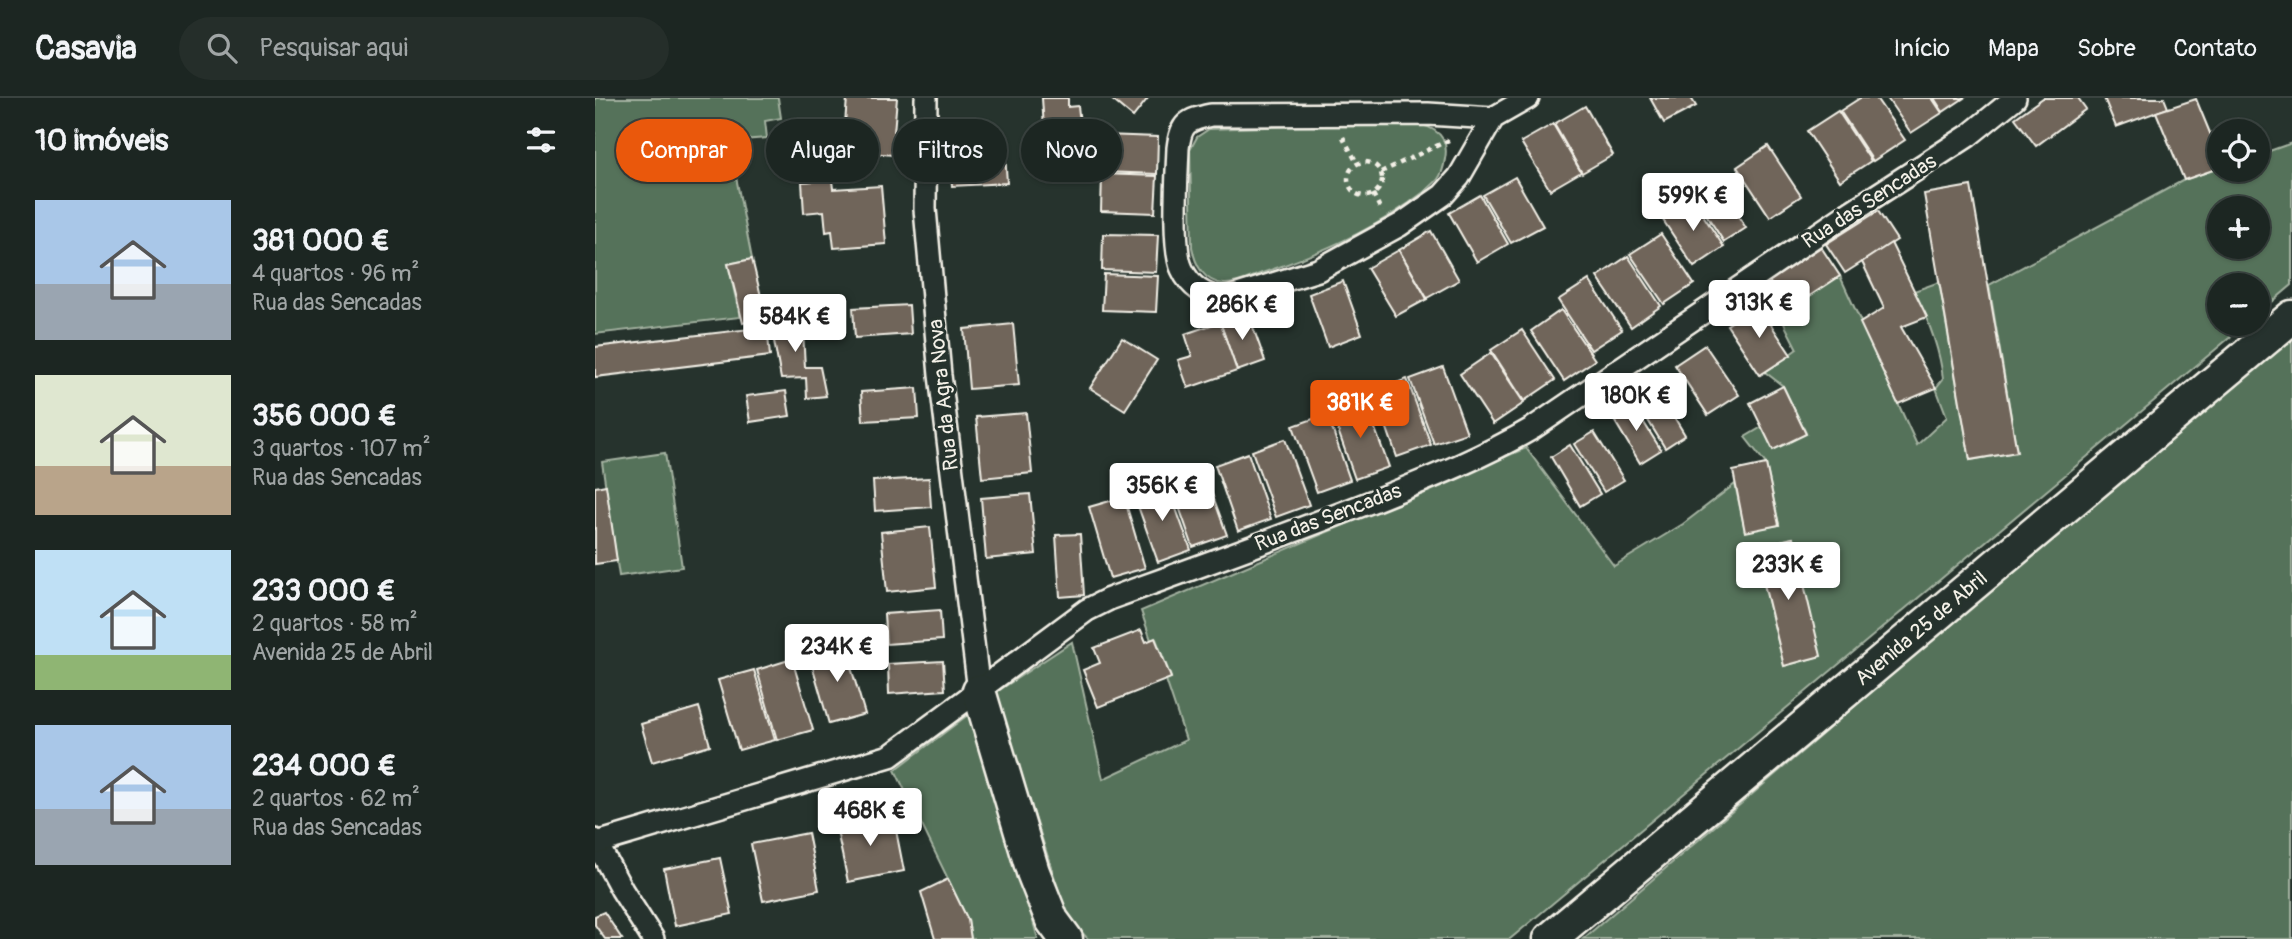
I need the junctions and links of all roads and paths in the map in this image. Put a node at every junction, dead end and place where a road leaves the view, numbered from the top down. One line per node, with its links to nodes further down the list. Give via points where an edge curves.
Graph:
1 (926, 98): 7 (street, Rua da Agra Nova, via 925,209 940,375)
2 (1528, 98): 4 (street)
3 (2015, 98): 7 (street, Rua das Sencadas, via 1968,136 1511,441 1339,514 1109,599 1056,631)
4 (1493, 118): 4 (street, via 1415,114 1195,118 1180,132 1178,148 1180,267 1202,293 1224,299 1327,265 1443,195 1471,159); 5 (path)
5 (1381, 172): 5 (path, via 1373,164 1357,163 1347,177 1350,188 1359,195 1373,194 1382,183)
6 (2292, 317): 11 (main road, Avenida 25 de Abril)
7 (979, 691): 8 (street, Rua das Sencadas, via 890,756); 10 (main road, via 1033,872 1052,920)
8 (596, 842): 9 (street)
9 (653, 939)
10 (1066, 939)
11 (1550, 939)

